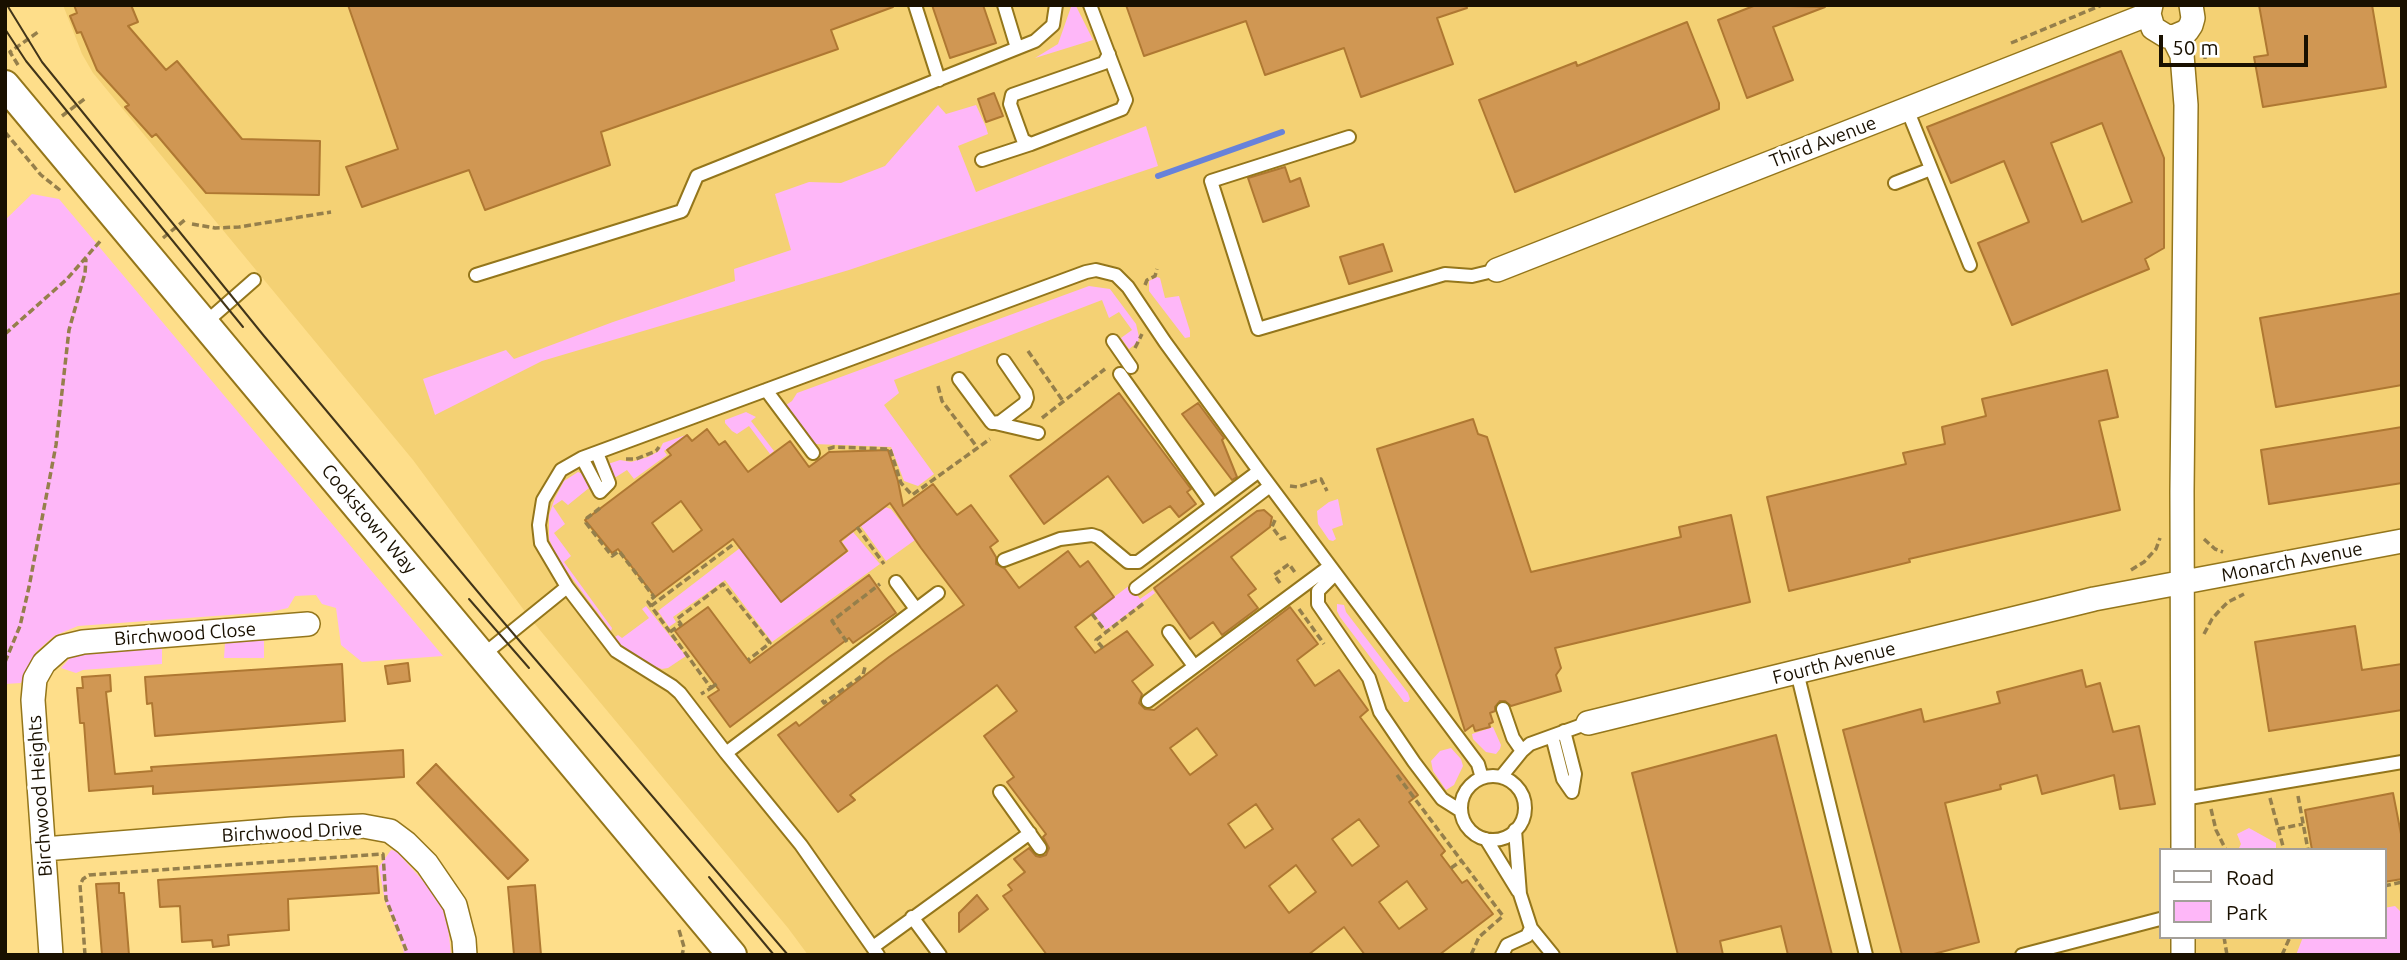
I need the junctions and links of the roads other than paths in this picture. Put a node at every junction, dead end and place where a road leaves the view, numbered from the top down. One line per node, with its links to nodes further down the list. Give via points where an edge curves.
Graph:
1 (915, 5): 11 (lane)
2 (1004, 5): 8 (lane)
3 (1056, 5): 8 (lane, via 1053,25)
4 (1090, 5): 9 (lane)
5 (2191, 5): 7 (street, via 2191,25)
6 (2150, 10): 7 (street, via 2153,28); 12 (street, Third Avenue)
7 (2174, 37): 39 (street, via 2182,55 2186,105)
8 (1017, 48): 11 (lane)
9 (1108, 54): 14 (lane, via 1126,100 1122,109); 14 (lane, via 1104,63 1013,95 1010,104 1023,139)
10 (9, 78): 22 (street, Cookstown Way)
11 (939, 80): 20 (lane, via 697,176 682,211)
12 (1907, 109): 16 (lane); 19 (street, Third Avenue)
13 (1349, 137): 19 (lane, via 1211,181 1258,329 1445,274 1472,276)
14 (1031, 144): 15 (lane)
15 (982, 160)
16 (1931, 169): 17 (lane); 18 (lane)
17 (1895, 183)
18 (1969, 265)
19 (1497, 270)
20 (476, 275)
21 (254, 280): 22 (lane)
22 (205, 323): 47 (street, Cookstown Way)
23 (1113, 341): 34 (lane, via 1124,366)
24 (1004, 361): 27 (lane, via 1027,398 1000,422)
25 (959, 379): 27 (lane)
26 (766, 390): 29 (lane); 31 (lane); 32 (lane, via 1096,270 1116,275 1128,287 1146,325)
27 (992, 423): 28 (lane)
28 (1032, 431)
29 (813, 453)
30 (582, 458): 31 (lane); 31 (lane, via 600,492 609,483); 41 (lane, via 561,470 541,510 543,550)
31 (599, 458)
32 (1259, 471): 33 (lane); 34 (lane)
33 (1270, 486): 37 (lane); 40 (lane)
34 (1213, 505): 36 (lane, via 1138,562 1128,562 1092,535 1060,539)
35 (2402, 541): 39 (street, Monarch Avenue)
36 (1004, 560)
37 (1332, 570): 48 (lane); 57 (lane, via 1479,764); 60 (lane, via 1318,590 1318,604 1369,678 1381,712 1414,762 1442,799)
38 (891, 579): 43 (lane)
39 (2183, 581): 49 (street, Fourth Avenue); 59 (street)
40 (1141, 584)
41 (567, 587): 47 (lane); 54 (lane, via 615,651 672,685)
42 (938, 593): 43 (lane)
43 (916, 609): 54 (lane)
44 (308, 624): 46 (street, Birchwood Close, via 83,642)
45 (1169, 632): 48 (lane)
46 (62, 648): 66 (street, Birchwood Heights, via 44,663 35,679 33,700)
47 (483, 655): 72 (street, Cookstown Way)
48 (1194, 666): 50 (lane)
49 (1797, 672): 52 (street, Fourth Avenue); 78 (lane)
50 (1148, 701)
51 (1503, 709): 53 (lane)
52 (1588, 723): 53 (lane, Fourth Avenue)
53 (1522, 751): 56 (lane, Fourth Avenue)
54 (726, 753): 71 (lane, via 801,845)
55 (2402, 762): 59 (lane)
56 (1501, 777): 57 (lane); 61 (lane, via 1519,789 1524,799 1522,821)
57 (1482, 778): 60 (lane, via 1465,792)
58 (1000, 792): 62 (lane)
59 (2183, 799): 65 (street)
60 (1461, 811): 63 (lane, via 1469,829)
61 (1515, 830): 63 (lane); 67 (lane)
62 (1030, 833): 64 (lane); 68 (lane)
63 (1486, 839): 67 (lane)
64 (1040, 848)
65 (2183, 848)
66 (44, 849): 73 (street, Birchwood Heights); 74 (street, Birchwood Drive, via 304,829 363,826 390,831 427,864 455,905)
67 (1520, 894): 70 (lane)
68 (912, 917): 71 (lane); 75 (lane)
69 (2158, 920): 79 (lane)
70 (1531, 928): 76 (lane, via 1527,936 1507,945); 77 (lane)
71 (876, 951)
72 (727, 953)
73 (51, 955)
74 (465, 955)
75 (940, 955)
76 (1502, 955)
77 (1553, 955)
78 (1866, 955)
79 (2022, 955)

